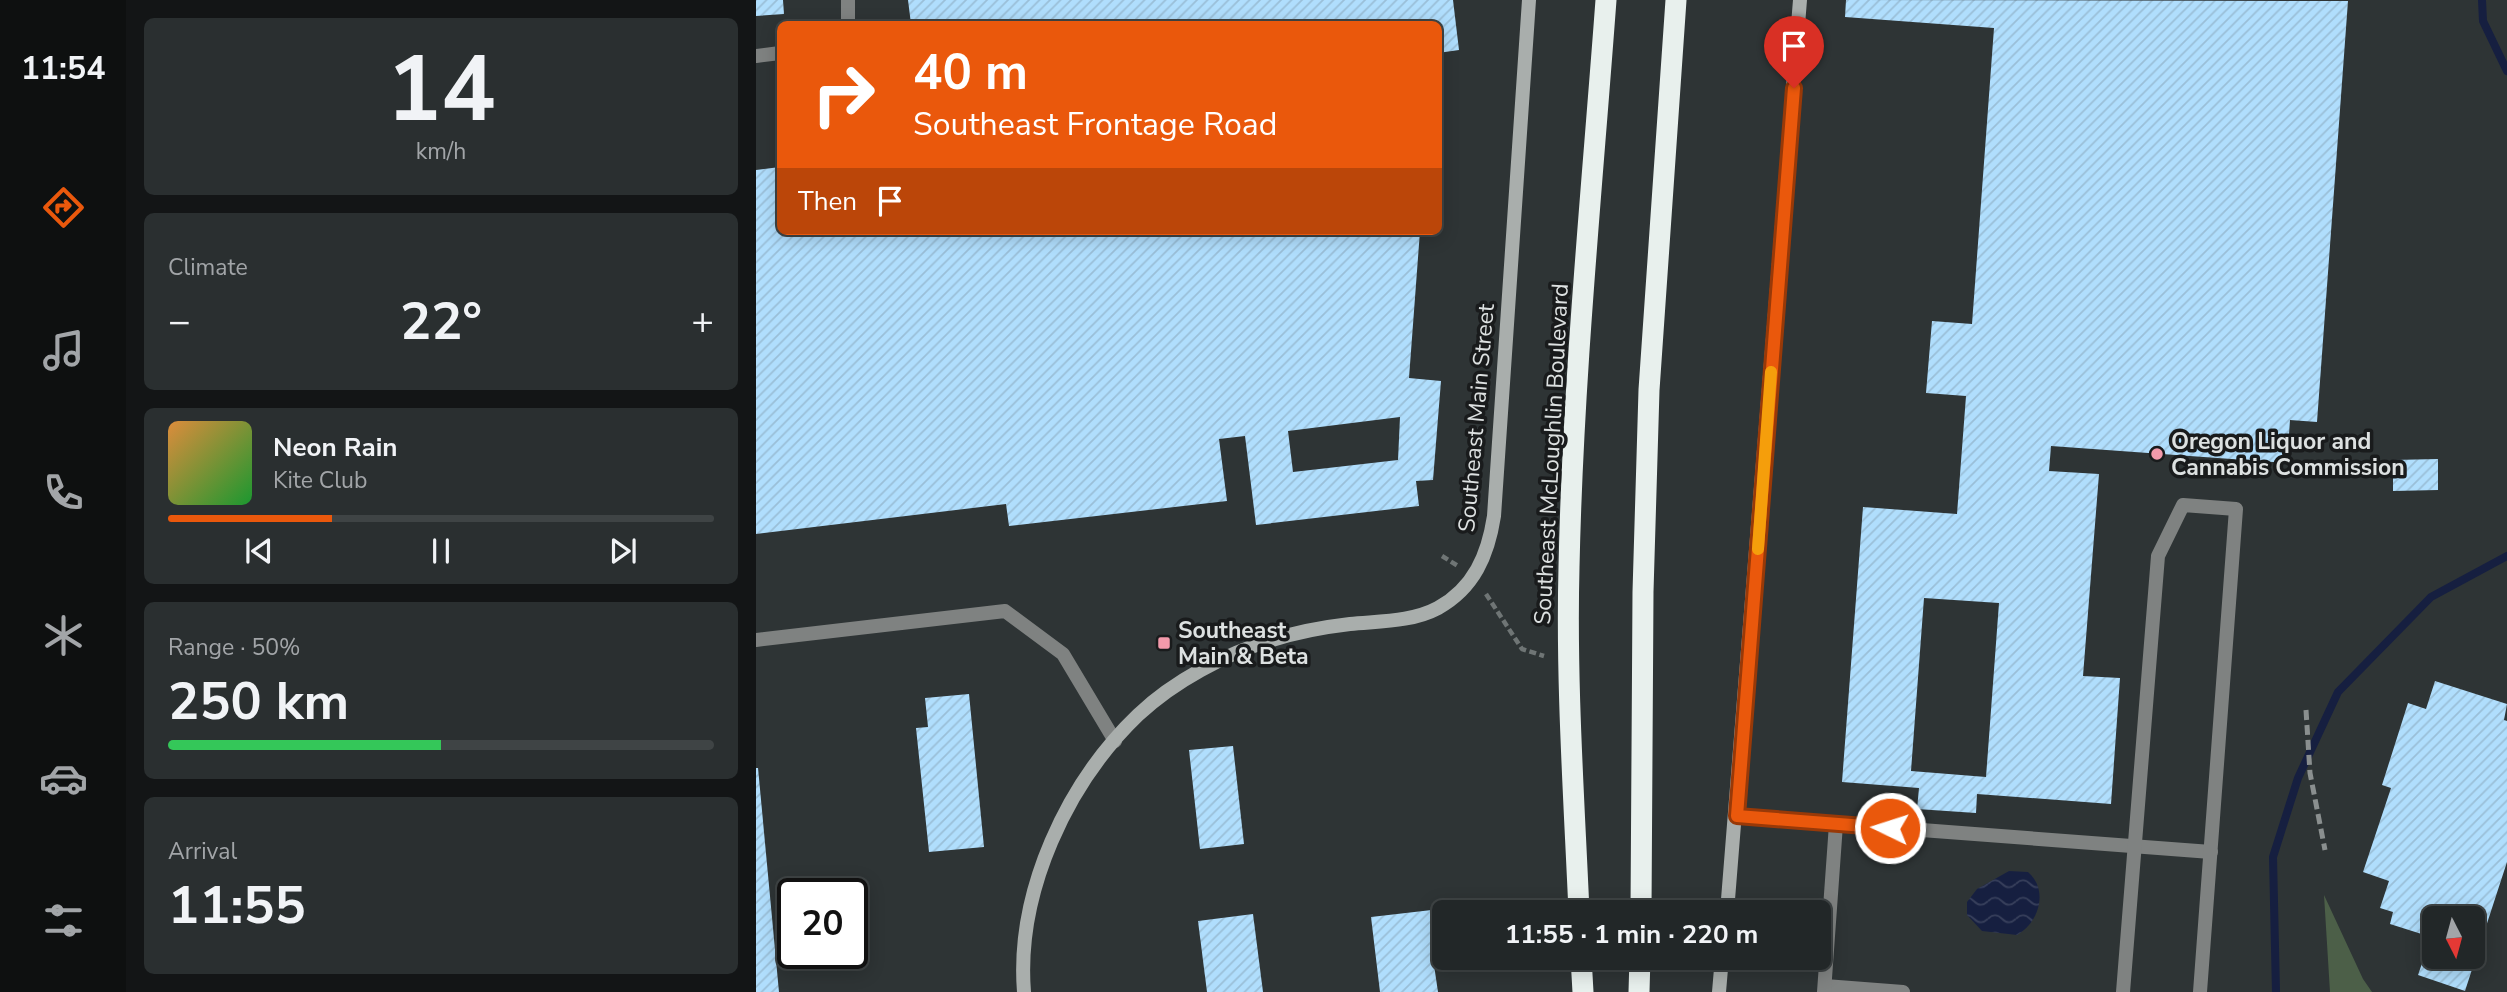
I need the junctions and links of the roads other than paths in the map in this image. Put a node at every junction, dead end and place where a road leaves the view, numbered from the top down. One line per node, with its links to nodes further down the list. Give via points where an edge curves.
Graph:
1 (848, 0): 6 (street)
2 (1529, 0): 10 (street, Southeast Main Street, via 1494,516 1489,544 1474,576 1458,595 1428,613 1297,634 1227,658 1158,699)
3 (1606, 0): 15 (highway, Southeast McLoughlin Boulevard, via 1573,441 1569,663)
4 (1676, 0): 16 (highway, via 1650,390)
5 (1800, 0): 11 (street)
6 (848, 21)
7 (777, 53): 8 (street)
8 (756, 56)
9 (756, 640): 10 (street, via 1005,611 1063,654)
10 (1115, 741): 22 (street, Southeast Main Street, via 1076,794 1047,855 1028,925)
11 (1737, 816): 12 (street); 17 (street)
12 (1836, 824): 13 (street); 21 (street)
13 (2134, 846): 14 (street); 14 (street, via 2158,556 2183,505 2236,509); 27 (street)
14 (2211, 852): 28 (street)
15 (1579, 900)
16 (1641, 900)
17 (1728, 900)
18 (1582, 970): 23 (highway)
19 (1640, 970): 24 (highway)
20 (1721, 970): 25 (street)
21 (1824, 989): 26 (street)
22 (1024, 992)
23 (1583, 992)
24 (1639, 992)
25 (1719, 992)
26 (1903, 992)
27 (2123, 992)
28 (2200, 992)

